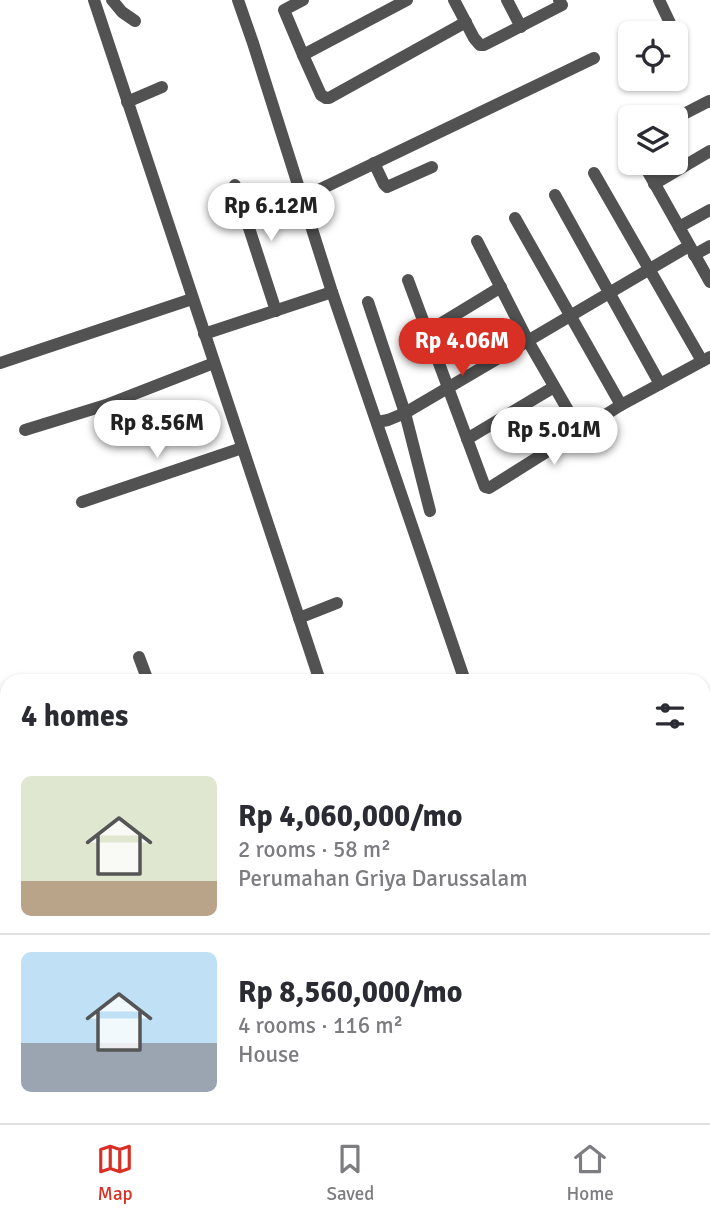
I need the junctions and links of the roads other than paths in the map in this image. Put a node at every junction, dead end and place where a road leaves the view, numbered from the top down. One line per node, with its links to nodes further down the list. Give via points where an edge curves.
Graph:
1 (94, 0): 18 (street)
2 (112, 0): 11 (street)
3 (238, 0): 29 (street)
4 (303, 0): 10 (street)
5 (407, 0): 15 (street)
6 (454, 0): 13 (street)
7 (507, 0): 14 (street)
8 (659, 0): 12 (street)
9 (564, 2): 14 (street)
10 (282, 5): 15 (street)
11 (135, 21)
12 (669, 21)
13 (466, 22): 14 (street, via 480,45); 15 (street, via 329,98 321,95)
14 (521, 27)
15 (303, 55)
16 (594, 58): 22 (street)
17 (162, 87): 18 (street)
18 (134, 98): 42 (street)
19 (710, 102): 20 (street)
20 (688, 112)
21 (710, 151): 26 (street)
22 (374, 163): 23 (street, via 387,187); 29 (street)
23 (432, 167)
24 (594, 173): 36 (street)
25 (649, 175): 26 (street)
26 (654, 184): 32 (street)
27 (235, 185): 44 (street)
28 (555, 195): 41 (street)
29 (302, 198): 40 (street)
30 (710, 210): 32 (street)
31 (515, 218): 45 (street)
32 (679, 227): 35 (street)
33 (477, 241): 39 (street)
34 (710, 246): 35 (street)
35 (692, 251): 36 (street); 38 (street)
36 (649, 270): 41 (street); 49 (street)
37 (408, 280): 47 (street)
38 (710, 282)
39 (500, 287): 47 (street); 48 (street)
40 (332, 292): 44 (street); 56 (street)
41 (610, 293): 45 (street); 52 (street)
42 (192, 299): 46 (street); 50 (street)
43 (368, 302): 56 (street)
44 (276, 311): 46 (street)
45 (571, 316): 48 (street); 55 (street)
46 (213, 331): 51 (street)
47 (427, 332): 53 (street)
48 (528, 341): 53 (street); 54 (street)
49 (706, 359): 52 (street)
50 (0, 363)
51 (214, 363): 57 (street, via 106,405); 60 (street)
52 (660, 384): 55 (street)
53 (448, 387): 56 (street); 59 (street)
54 (554, 387): 58 (street); 59 (street)
55 (621, 405): 58 (street)
56 (392, 417): 62 (street); 68 (street)
57 (25, 430)
58 (580, 431): 59 (street, via 487,488)
59 (467, 439)
60 (242, 448): 61 (street); 64 (street)
61 (82, 502)
62 (430, 511)
63 (337, 603): 64 (street)
64 (307, 615): 67 (street)
65 (139, 657): 66 (street)
66 (145, 674)
67 (319, 674)
68 (463, 674)

